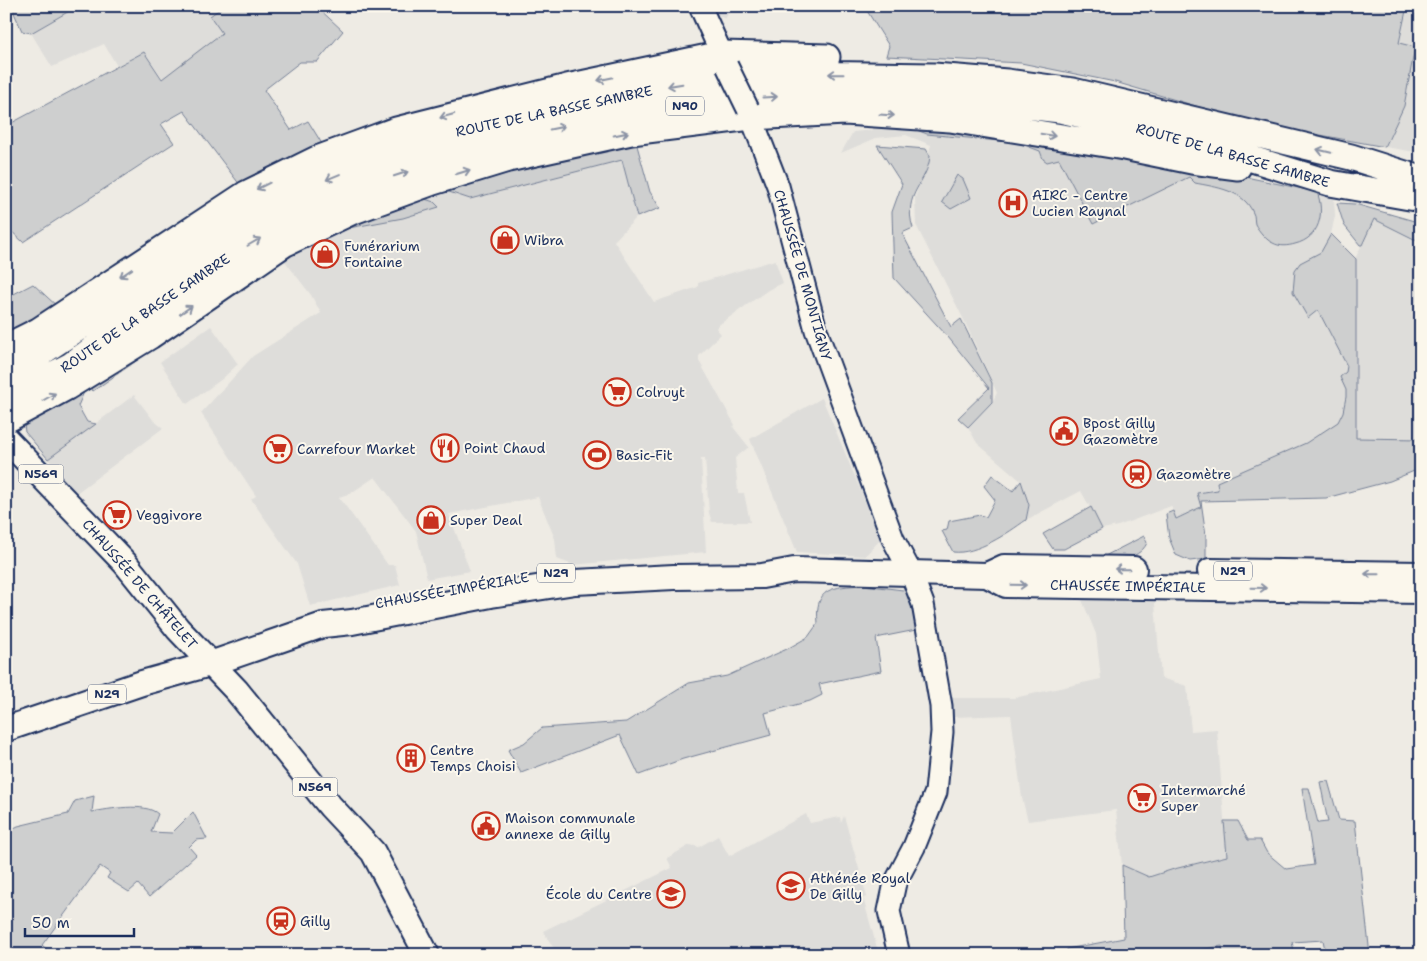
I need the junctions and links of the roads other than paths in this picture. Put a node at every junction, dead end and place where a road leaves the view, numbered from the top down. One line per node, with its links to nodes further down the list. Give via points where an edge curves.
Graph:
1 (700, 6): 2 (main road, CHAUSSÉE DE MONTIGNY)
2 (724, 60): 3 (main road, CHAUSSÉE DE MONTIGNY, bridge); 4 (highway, via 836,57 1042,69 1200,107); 9 (highway, one-way to 9, via 567,87 396,130 317,159 246,194 38,330)
3 (750, 113): 7 (highway, one-way to 7, via 845,112 950,119 1192,161); 12 (highway, one-way to 3, via 150,336 284,244 351,212 508,159 631,132); 14 (main road, CHAUSSÉE DE MONTIGNY, via 778,186 816,330 893,538)
4 (1293, 144): 5 (highway, ROUTE DE LA BASSE SAMBRE / N90, one-way to 4); 10 (highway, ROUTE DE LA BASSE SAMBRE / N90, one-way to 10, via 1073,91 1007,82 934,76 799,74 703,80 486,125 384,155 293,194 229,229 33,358)
5 (1351, 157): 6 (highway); 8 (highway, ROUTE DE LA BASSE SAMBRE / N90)
6 (1421, 165)
7 (1303, 175): 8 (highway, ROUTE DE LA BASSE SAMBRE / N90, via 1330,183); 11 (highway, ROUTE DE LA BASSE SAMBRE / N90, one-way to 7, via 71,365 205,270 284,224 383,180 466,152 552,129 632,114 766,97 860,93 949,97 1060,110 1174,135)
8 (1417, 196)
9 (6, 347)
10 (6, 372)
11 (6, 399)
12 (6, 420)
13 (6, 439): 18 (main road, CHAUSSÉE DE CHÂTELET / N569, via 125,563)
14 (911, 573): 16 (main road, CHAUSSÉE IMPÉRIALE / N29); 18 (main road, CHAUSSÉE IMPÉRIALE / N29, via 794,570 762,576 575,582 323,625); 21 (main road, CHAUSSÉE DE MONTIGNY, via 923,604 942,706 942,732 936,792 914,848 895,883 889,911)
15 (1421, 574): 16 (main road, CHAUSSÉE IMPÉRIALE / N29, one-way to 16, via 1004,568)
16 (987, 575): 17 (main road, CHAUSSÉE IMPÉRIALE / N29, one-way to 17, via 1006,585)
17 (1421, 591)
18 (210, 664): 19 (main road, N29, via 142,682); 20 (main road, N569, via 237,691 330,806 373,852)
19 (6, 729)
20 (426, 955)
21 (899, 955)

